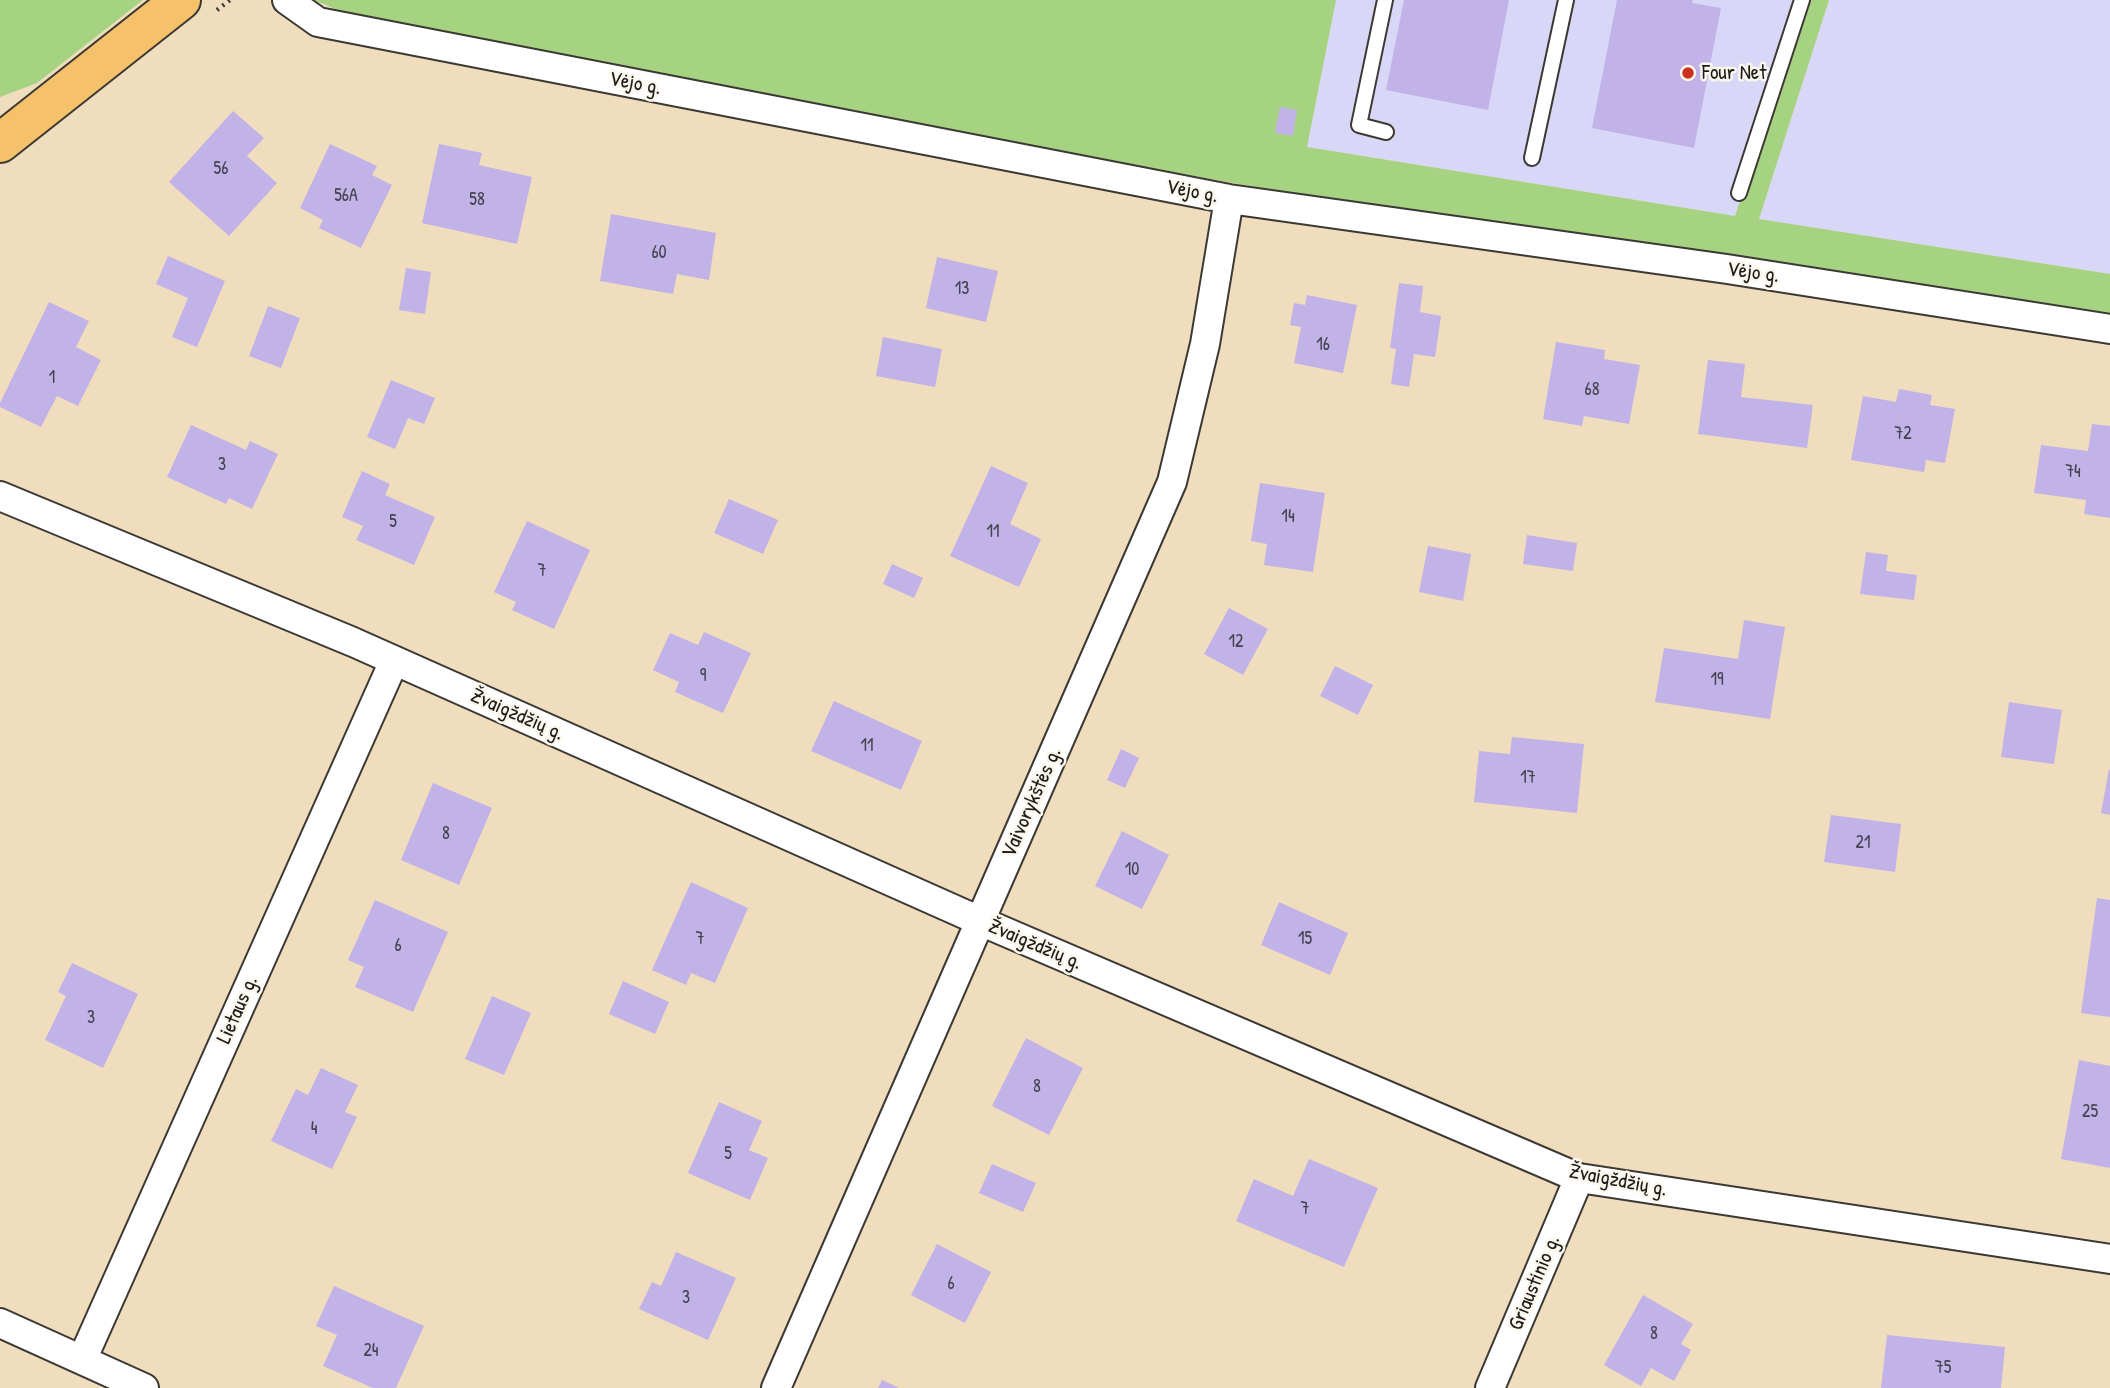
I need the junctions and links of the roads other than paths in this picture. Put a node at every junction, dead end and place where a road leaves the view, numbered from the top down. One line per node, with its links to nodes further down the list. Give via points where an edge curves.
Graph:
1 (181, 0): 7 (highway)
2 (288, 0): 10 (street, Vėjo g., via 318,22)
3 (1385, 0): 6 (lane, via 1359,125)
4 (1566, 0): 8 (lane)
5 (1802, 0): 9 (lane)
6 (1386, 132)
7 (0, 144)
8 (1532, 158)
9 (1739, 193)
10 (1228, 199): 11 (street, Vėjo g.); 14 (street, Vaivorykštės g., via 1205,344 1172,482)
11 (2110, 329)
12 (0, 496): 13 (street, Žvaigždžių g.)
13 (394, 661): 14 (street, Žvaigždžių g.); 18 (street, Lietaus g.)
14 (980, 921): 15 (street, Žvaigždžių g.); 20 (street, Vaivorykštės g.)
15 (1579, 1178): 16 (street, Žvaigždžių g.); 21 (street, Griaustinio g.)
16 (2110, 1259)
17 (0, 1323): 18 (street)
18 (82, 1360): 19 (street)
19 (144, 1388)
20 (776, 1388)
21 (1490, 1388)

